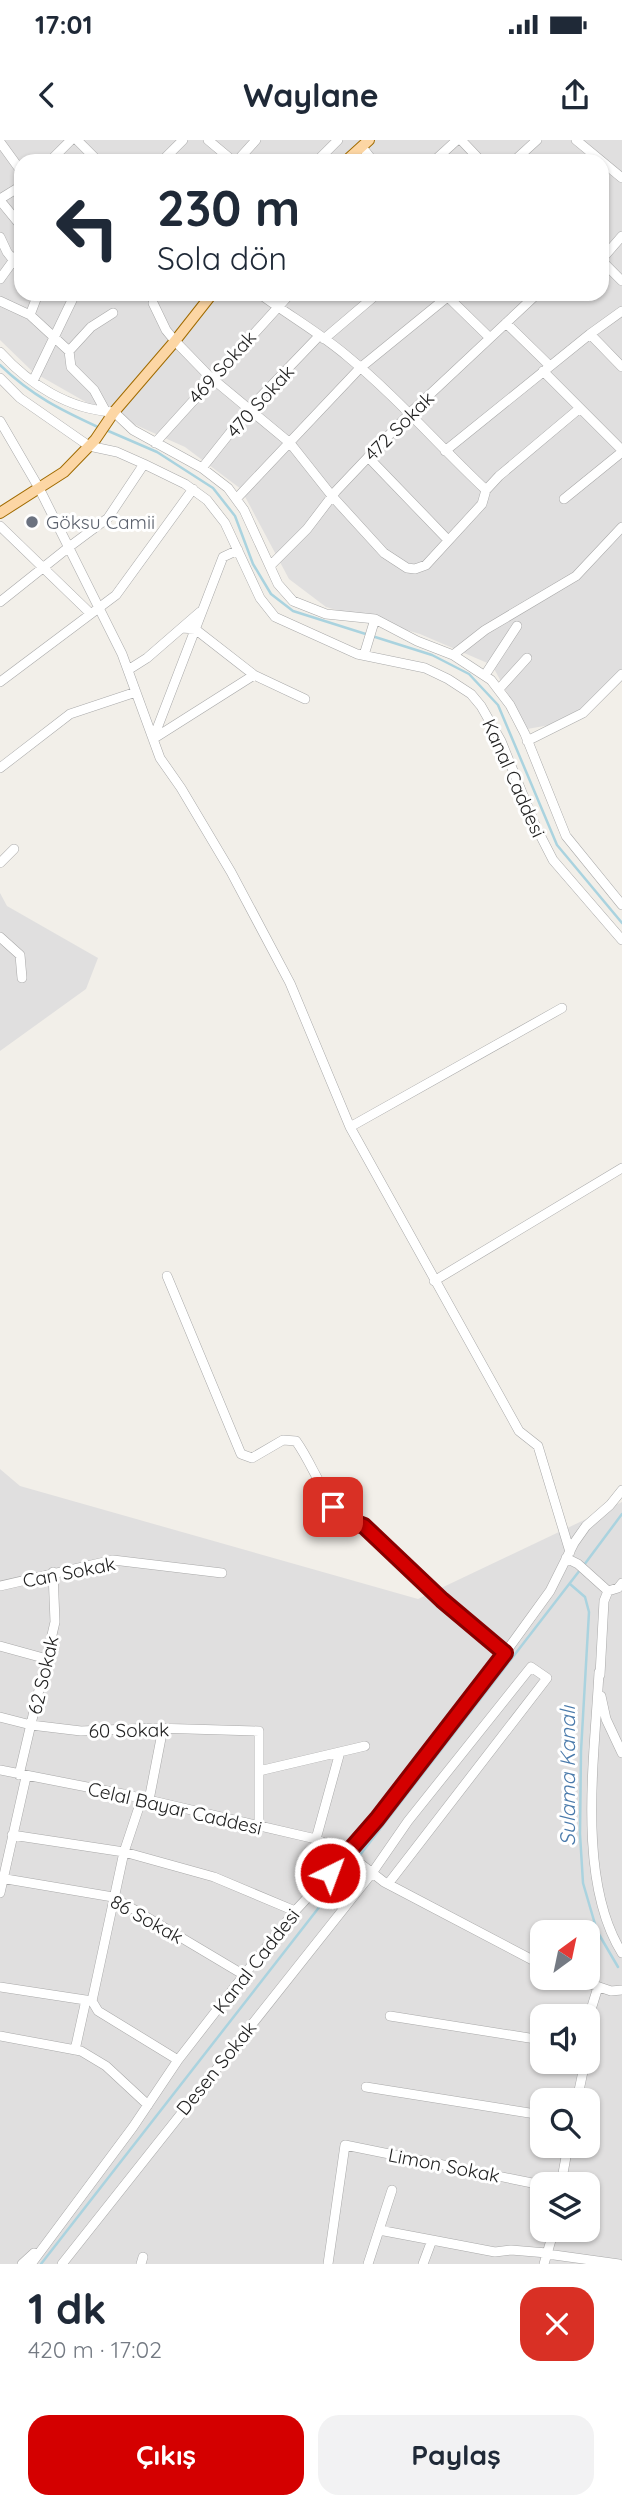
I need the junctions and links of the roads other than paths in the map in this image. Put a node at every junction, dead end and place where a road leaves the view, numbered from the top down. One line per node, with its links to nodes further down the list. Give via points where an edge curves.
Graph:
1 (71, 140): 11 (street)
2 (77, 140): 12 (street)
3 (183, 140): 13 (street)
4 (208, 140): 14 (street)
5 (256, 140): 15 (street)
6 (338, 140): 16 (street)
7 (459, 140): 17 (street); 18 (street)
8 (537, 140): 19 (street)
9 (576, 140): 20 (street)
10 (0, 142): 21 (street)
11 (57, 154)
12 (91, 154)
13 (169, 154)
14 (226, 154)
15 (242, 154)
16 (324, 154)
17 (442, 154)
18 (474, 154)
19 (522, 154)
20 (593, 154)
21 (14, 161)
22 (2, 202): 23 (street)
23 (14, 217)
24 (622, 236): 26 (street)
25 (0, 237): 27 (street)
26 (609, 252)
27 (14, 260)
28 (609, 267): 29 (street)
29 (622, 281)
30 (0, 301): 44 (street)
31 (35, 301): 44 (street)
32 (71, 301): 47 (street)
33 (206, 301): 50 (main road)
34 (269, 301): 41 (street)
35 (283, 301): 41 (street, 469 Sokak)
36 (368, 301): 48 (street, 470 Sokak)
37 (442, 301): 54 (street)
38 (455, 301): 49 (street)
39 (530, 301): 45 (street, 472 Sokak)
40 (153, 303): 50 (street)
41 (277, 307): 48 (street); 57 (street, 469 Sokak)
42 (622, 312): 46 (street)
43 (113, 313): 51 (street, via 91,327)
44 (30, 315): 47 (street)
45 (506, 323): 49 (street, 472 Sokak); 55 (street)
46 (590, 334): 53 (street); 55 (street)
47 (53, 335): 51 (street); 58 (street)
48 (322, 337): 54 (street); 60 (street, 470 Sokak)
49 (490, 338): 61 (street, 472 Sokak)
50 (175, 341): 57 (street); 62 (main road)
51 (69, 351): 62 (street, via 71,367)
52 (0, 352): 58 (street)
53 (622, 367)
54 (360, 368): 61 (street); 66 (street)
55 (547, 369): 59 (street); 67 (street)
56 (0, 378): 64 (street, via 20,398)
57 (212, 378): 60 (street); 65 (street, 469 Sokak)
58 (33, 381): 62 (street, via 70,403)
59 (580, 408): 68 (street); 74 (street)
60 (249, 409): 66 (street); 71 (street, 470 Sokak)
61 (410, 413): 67 (street); 69 (street, 472 Sokak)
62 (110, 414): 64 (main road); 65 (street)
63 (0, 421): 72 (street)
64 (92, 443): 70 (street, Kanal Caddesi); 72 (main road, via 64,472)
65 (155, 443): 71 (street)
66 (290, 443): 75 (street); 76 (street)
67 (445, 451): 74 (street)
68 (622, 451): 77 (street)
69 (368, 457): 75 (street, 472 Sokak); 81 (street)
70 (144, 464): 73 (street, Kanal Caddesi); 82 (street, via 108,518)
71 (202, 468): 76 (street)
72 (39, 488): 78 (main road); 82 (street)
73 (193, 489): 83 (street, Kanal Caddesi, via 216,509); 87 (street, via 116,595)
74 (486, 490): 81 (street, via 482,504)
75 (332, 496): 81 (street, via 384,553 407,568 426,565); 84 (street, 472 Sokak, via 307,530)
76 (237, 498): 84 (street)
77 (565, 499)
78 (0, 513)
79 (0, 526): 85 (street)
80 (620, 532): 95 (street, via 576,576 485,630)
81 (448, 540)
82 (69, 547): 85 (street); 87 (street)
83 (237, 550): 88 (street, via 223,557); 94 (street, Kanal Caddesi, via 260,598 275,617)
84 (270, 566): 90 (street, via 293,601 326,614)
85 (43, 568): 86 (street); 89 (street)
86 (0, 603)
87 (99, 607): 89 (street); 97 (street)
88 (202, 611): 92 (street); 93 (street)
89 (90, 613): 101 (street)
90 (374, 623): 94 (street); 95 (street)
91 (517, 626): 100 (street)
92 (182, 628): 93 (street); 97 (street)
93 (195, 629): 99 (street); 105 (street)
94 (365, 651): 112 (street, Kanal Caddesi, via 425,668 471,694 501,741 545,846)
95 (453, 656): 100 (street)
96 (527, 657): 102 (street)
97 (128, 670): 103 (street)
98 (622, 674): 106 (street, via 583,713)
99 (254, 675): 104 (street); 105 (street)
100 (485, 675): 102 (street)
101 (0, 682)
102 (499, 688): 106 (street)
103 (136, 692): 105 (street); 107 (street, via 70,714)
104 (305, 699)
105 (153, 739): 115 (street, via 290,983)
106 (527, 741): 110 (street, via 566,836)
107 (0, 768)
108 (14, 849): 109 (street)
109 (0, 863)
110 (622, 905)
111 (0, 937): 113 (street, via 20,956)
112 (622, 940)
113 (22, 978)
114 (562, 1008): 115 (street)
115 (350, 1127): 118 (street)
116 (622, 1168): 118 (street)
117 (167, 1276): 127 (street, via 241,1454 252,1458 283,1440 296,1441 333,1507 364,1526)
118 (434, 1281): 120 (street, via 519,1431 538,1446)
119 (622, 1490): 120 (street, Kanal Caddesi, via 586,1526)
120 (568, 1555): 125 (street); 127 (street, Kanal Caddesi, via 550,1591)
121 (53, 1573): 122 (street, Can Sokak, via 113,1560); 123 (street, Can Sokak); 128 (street, 62 Sokak, via 55,1622)
122 (222, 1573)
123 (1, 1583)
124 (622, 1583): 125 (street)
125 (608, 1591): 129 (street)
126 (0, 1646): 128 (street)
127 (505, 1653): 144 (street, Kanal Caddesi)
128 (47, 1659): 131 (street, 62 Sokak)
129 (600, 1672): 135 (street, via 606,1719); 151 (street, via 590,1828 596,1879 612,1938)
130 (0, 1717): 131 (street, 60 Sokak)
131 (31, 1725): 132 (street, 60 Sokak, via 81,1731); 138 (street, 62 Sokak)
132 (163, 1728): 137 (street, 60 Sokak, via 260,1731); 139 (street)
133 (365, 1746): 134 (street)
134 (340, 1752): 137 (street); 142 (street)
135 (622, 1754)
136 (0, 1770): 138 (street, Celal Bayar Caddesi)
137 (259, 1771): 140 (street)
138 (23, 1776): 139 (street, Celal Bayar Caddesi); 141 (street, 62 Sokak)
139 (145, 1799): 140 (street, Celal Bayar Caddesi); 143 (street)
140 (259, 1826): 142 (street, Celal Bayar Caddesi)
141 (12, 1835): 143 (street); 146 (street, 62 Sokak)
142 (316, 1839): 144 (street, Celal Bayar Caddesi)
143 (124, 1852): 149 (street); 150 (street, via 214,1877)
144 (348, 1854): 145 (street, Celal Bayar Caddesi); 150 (street, Kanal Caddesi)
145 (372, 1872): 147 (street, Celal Bayar Caddesi); 147 (street, Desen Sokak, via 531,1667 547,1678); 175 (street, Desen Sokak)
146 (1, 1878): 148 (street, 62 Sokak); 149 (street, 86 Sokak)
147 (388, 1884): 152 (street, Celal Bayar Caddesi)
148 (0, 1893)
149 (113, 1897): 153 (street, 86 Sokak); 157 (street)
150 (295, 1911): 153 (street, Kanal Caddesi)
151 (622, 1953)
152 (530, 1959)
153 (244, 1975): 162 (street, Kanal Caddesi)
154 (0, 1987): 157 (street)
155 (600, 1988): 156 (street)
156 (622, 1990)
157 (89, 2001): 161 (street); 162 (street, via 97,2011)
158 (390, 2016): 160 (street)
159 (0, 2036): 161 (street)
160 (530, 2038)
161 (75, 2050): 164 (street, via 106,2066)
162 (178, 2060): 164 (street, Kanal Caddesi)
163 (366, 2087): 165 (street)
164 (148, 2105): 169 (street, Kanal Caddesi)
165 (530, 2113)
166 (530, 2183): 176 (street, Limon Sokak, via 345,2145)
167 (392, 2190): 168 (street)
168 (379, 2231): 170 (street); 177 (street)
169 (48, 2240): 173 (street); 174 (street)
170 (432, 2240): 171 (street); 178 (street)
171 (495, 2252): 172 (street, via 511,2250); 179 (street)
172 (546, 2257): 180 (street)
173 (22, 2264)
174 (31, 2264)
175 (62, 2264)
176 (328, 2264)
177 (368, 2264)
178 (423, 2264)
179 (490, 2264)
180 (619, 2264)

